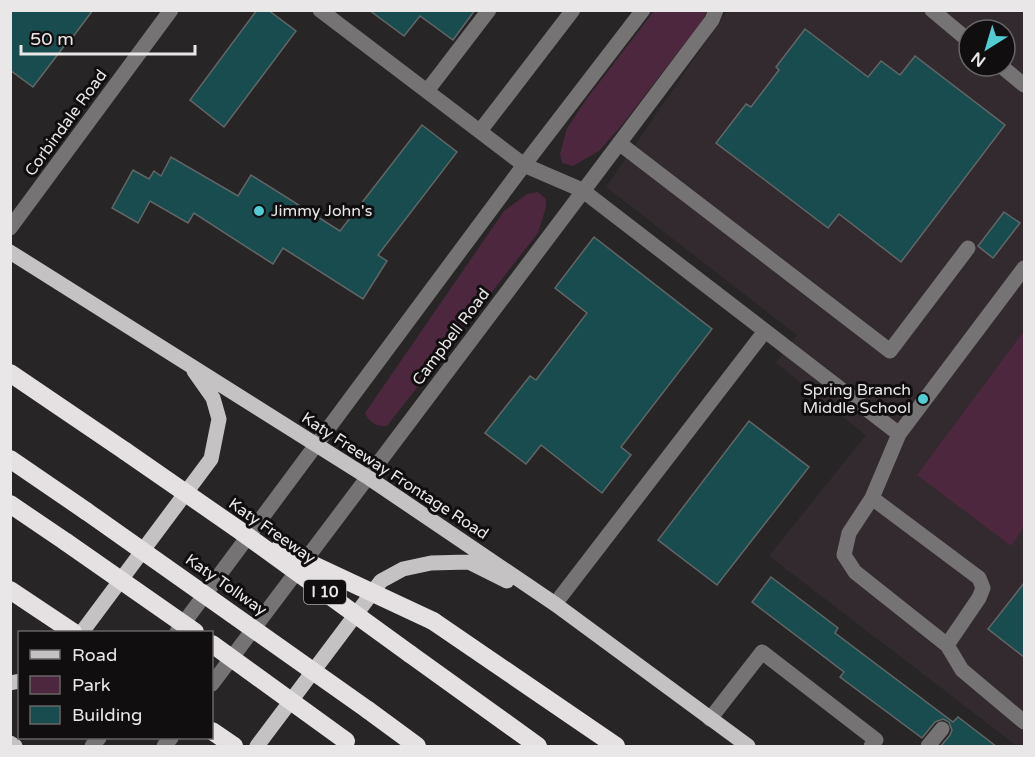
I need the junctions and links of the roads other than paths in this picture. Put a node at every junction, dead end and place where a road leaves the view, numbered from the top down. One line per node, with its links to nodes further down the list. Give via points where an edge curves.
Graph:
1 (171, 10): 14 (street, Corbindale Road)
2 (320, 10): 9 (street)
3 (489, 10): 9 (street)
4 (573, 10): 10 (street)
5 (716, 10): 11 (street, Campbell Road)
6 (932, 10): 8 (street)
7 (640, 11): 12 (street)
8 (957, 30)
9 (427, 91): 10 (street)
10 (480, 131): 12 (street)
11 (619, 142): 13 (street, Campbell Road); 15 (street, via 890,351)
12 (524, 165): 13 (street); 22 (street)
13 (582, 190): 18 (street); 24 (street, Campbell Road)
14 (10, 228)
15 (968, 248)
16 (10, 252): 19 (main road, Katy Freeway Frontage Road)
17 (1024, 268): 21 (street)
18 (765, 331): 21 (street); 29 (street)
19 (189, 364): 22 (main road, Katy Freeway Frontage Road); 31 (main road, via 213,399 219,418 211,459)
20 (10, 372): 27 (highway, Katy Freeway / I 10, bridge)
21 (899, 434): 25 (street)
22 (316, 444): 24 (main road, Katy Freeway Frontage Road); 32 (street)
23 (10, 459): 47 (highway, Katy Tollway, bridge)
24 (369, 478): 29 (main road, Katy Freeway Frontage Road); 36 (street, Campbell Road)
25 (872, 498): 35 (street, via 849,533 844,555 855,572); 35 (street, via 979,578 983,588 979,598)
26 (10, 504): 33 (highway, bridge)
27 (239, 531): 48 (highway, Katy Freeway / I 10, bridge); 49 (highway, bridge, via 433,621)
28 (18, 594): 30 (highway)
29 (555, 604): 37 (main road, Katy Freeway Frontage Road); 46 (main road, via 469,562 431,563 403,569 381,581)
30 (70, 631)
31 (83, 631)
32 (178, 631)
33 (192, 631)
34 (213, 645): 43 (highway, bridge)
35 (947, 645): 38 (street, via 962,670)
36 (213, 683)
37 (711, 719): 42 (street, via 762,652); 50 (main road, Katy Freeway Frontage Road)
38 (1024, 722)
39 (942, 729): 51 (street)
40 (213, 731): 45 (highway)
41 (10, 743): 44 (main road)
42 (874, 743)
43 (350, 744)
44 (15, 747)
45 (234, 747)
46 (257, 747)
47 (417, 747)
48 (538, 747)
49 (616, 747)
50 (748, 747)
51 (928, 747)

